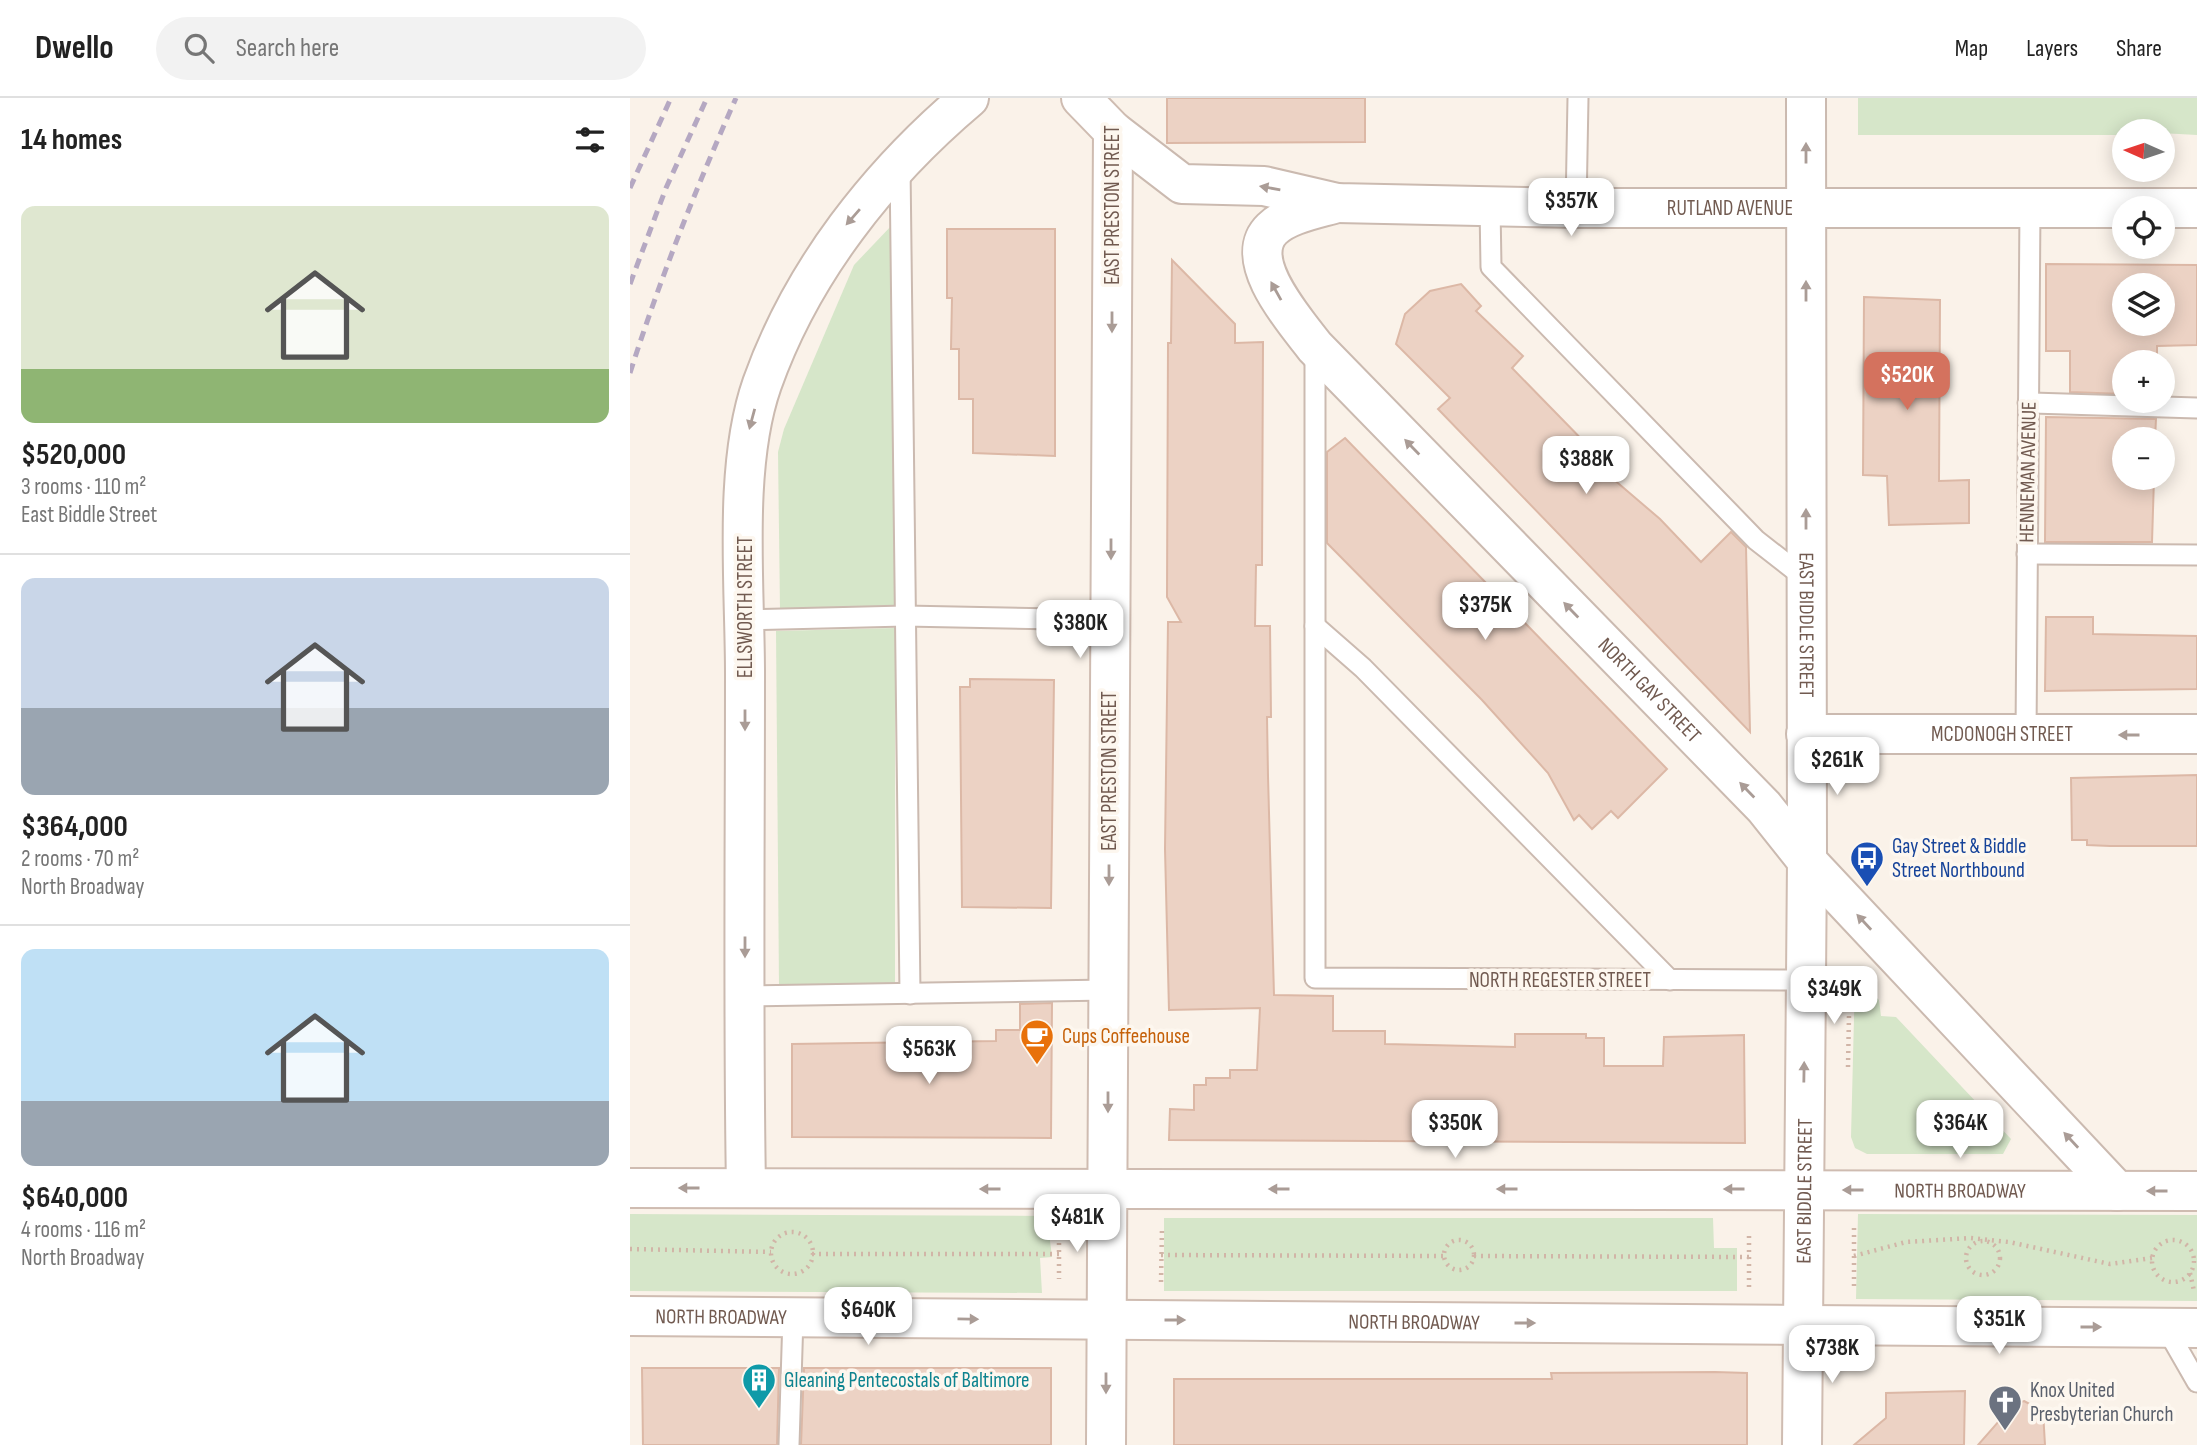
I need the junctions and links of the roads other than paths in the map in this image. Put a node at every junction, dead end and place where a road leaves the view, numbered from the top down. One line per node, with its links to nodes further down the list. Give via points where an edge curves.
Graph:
1 (969, 98): 6 (main road, ELLSWORTH STREET)
2 (1081, 98): 5 (main road)
3 (1578, 98): 9 (lane)
4 (1805, 98): 10 (main road, EAST BIDDLE STREET, one-way to 4)
5 (1113, 115): 7 (main road, RUTLAND AVENUE, one-way to 5, via 1264,186 1182,184); 21 (main road, EAST PRESTON STREET, one-way to 21)
6 (900, 165): 19 (lane); 20 (main road, ELLSWORTH STREET, one-way to 20, via 841,231 784,333 762,383 749,428 746,469)
7 (1337, 203): 8 (main road, RUTLAND AVENUE); 13 (main road, NORTH GAY STREET, one-way to 7, via 1277,296 1265,270 1262,247 1271,229)
8 (1490, 206): 9 (main road, RUTLAND AVENUE); 18 (lane, via 1490,267 1756,540)
9 (1576, 208): 10 (main road, RUTLAND AVENUE)
10 (1805, 208): 11 (main road, RUTLAND AVENUE); 18 (main road, EAST BIDDLE STREET, one-way to 10)
11 (2030, 208): 12 (main road, RUTLAND AVENUE); 14 (lane, HENNEMAN AVENUE)
12 (2197, 208)
13 (1315, 347): 22 (lane); 26 (main road, NORTH GAY STREET, one-way to 13, via 1764,807)
14 (2028, 403): 15 (lane); 16 (lane, HENNEMAN AVENUE)
15 (2197, 408)
16 (2027, 554): 17 (lane); 25 (lane, HENNEMAN AVENUE)
17 (2197, 555)
18 (1806, 579): 23 (main road, EAST BIDDLE STREET)
19 (905, 616): 20 (lane); 21 (lane); 30 (lane)
20 (745, 620): 31 (main road, ELLSWORTH STREET, one-way to 31)
21 (1110, 620): 29 (main road, EAST PRESTON STREET, one-way to 29)
22 (1315, 626): 28 (lane, via 1363,668); 28 (lane, NORTH REGESTER STREET, via 1315,978)
23 (1806, 734): 25 (main road, MCDONOGH STREET); 26 (main road, EAST BIDDLE STREET)
24 (2197, 734): 25 (main road, MCDONOGH STREET, one-way to 25)
25 (2026, 736)
26 (1807, 861): 27 (main road, EAST BIDDLE STREET); 36 (main road, NORTH GAY STREET, one-way to 26)
27 (1805, 980): 28 (lane, NORTH REGESTER STREET); 35 (main road, EAST BIDDLE STREET, one-way to 27)
28 (1671, 981)
29 (1108, 990): 30 (lane); 34 (main road, EAST PRESTON STREET, one-way to 34)
30 (910, 994): 31 (lane)
31 (745, 996): 33 (main road, ELLSWORTH STREET)
32 (630, 1188): 33 (main road, NORTH BROADWAY, one-way to 32)
33 (746, 1188): 34 (main road, NORTH BROADWAY, one-way to 33)
34 (1107, 1189): 35 (main road, NORTH BROADWAY, one-way to 34); 40 (main road, EAST PRESTON STREET)
35 (1803, 1189): 36 (main road, NORTH BROADWAY, one-way to 35); 41 (main road, EAST BIDDLE STREET)
36 (2117, 1191): 37 (main road, NORTH BROADWAY, one-way to 36)
37 (2197, 1191)
38 (630, 1316): 39 (main road, NORTH BROADWAY)
39 (793, 1317): 40 (main road, NORTH BROADWAY, one-way to 40); 44 (lane)
40 (1107, 1320): 41 (main road, NORTH BROADWAY, one-way to 41); 45 (main road, EAST PRESTON STREET, one-way to 45)
41 (1802, 1325): 42 (main road, NORTH BROADWAY, one-way to 42); 46 (main road, EAST BIDDLE STREET)
42 (2182, 1328): 43 (lane)
43 (2197, 1382)
44 (789, 1445)
45 (1106, 1445)
46 (1802, 1445)

